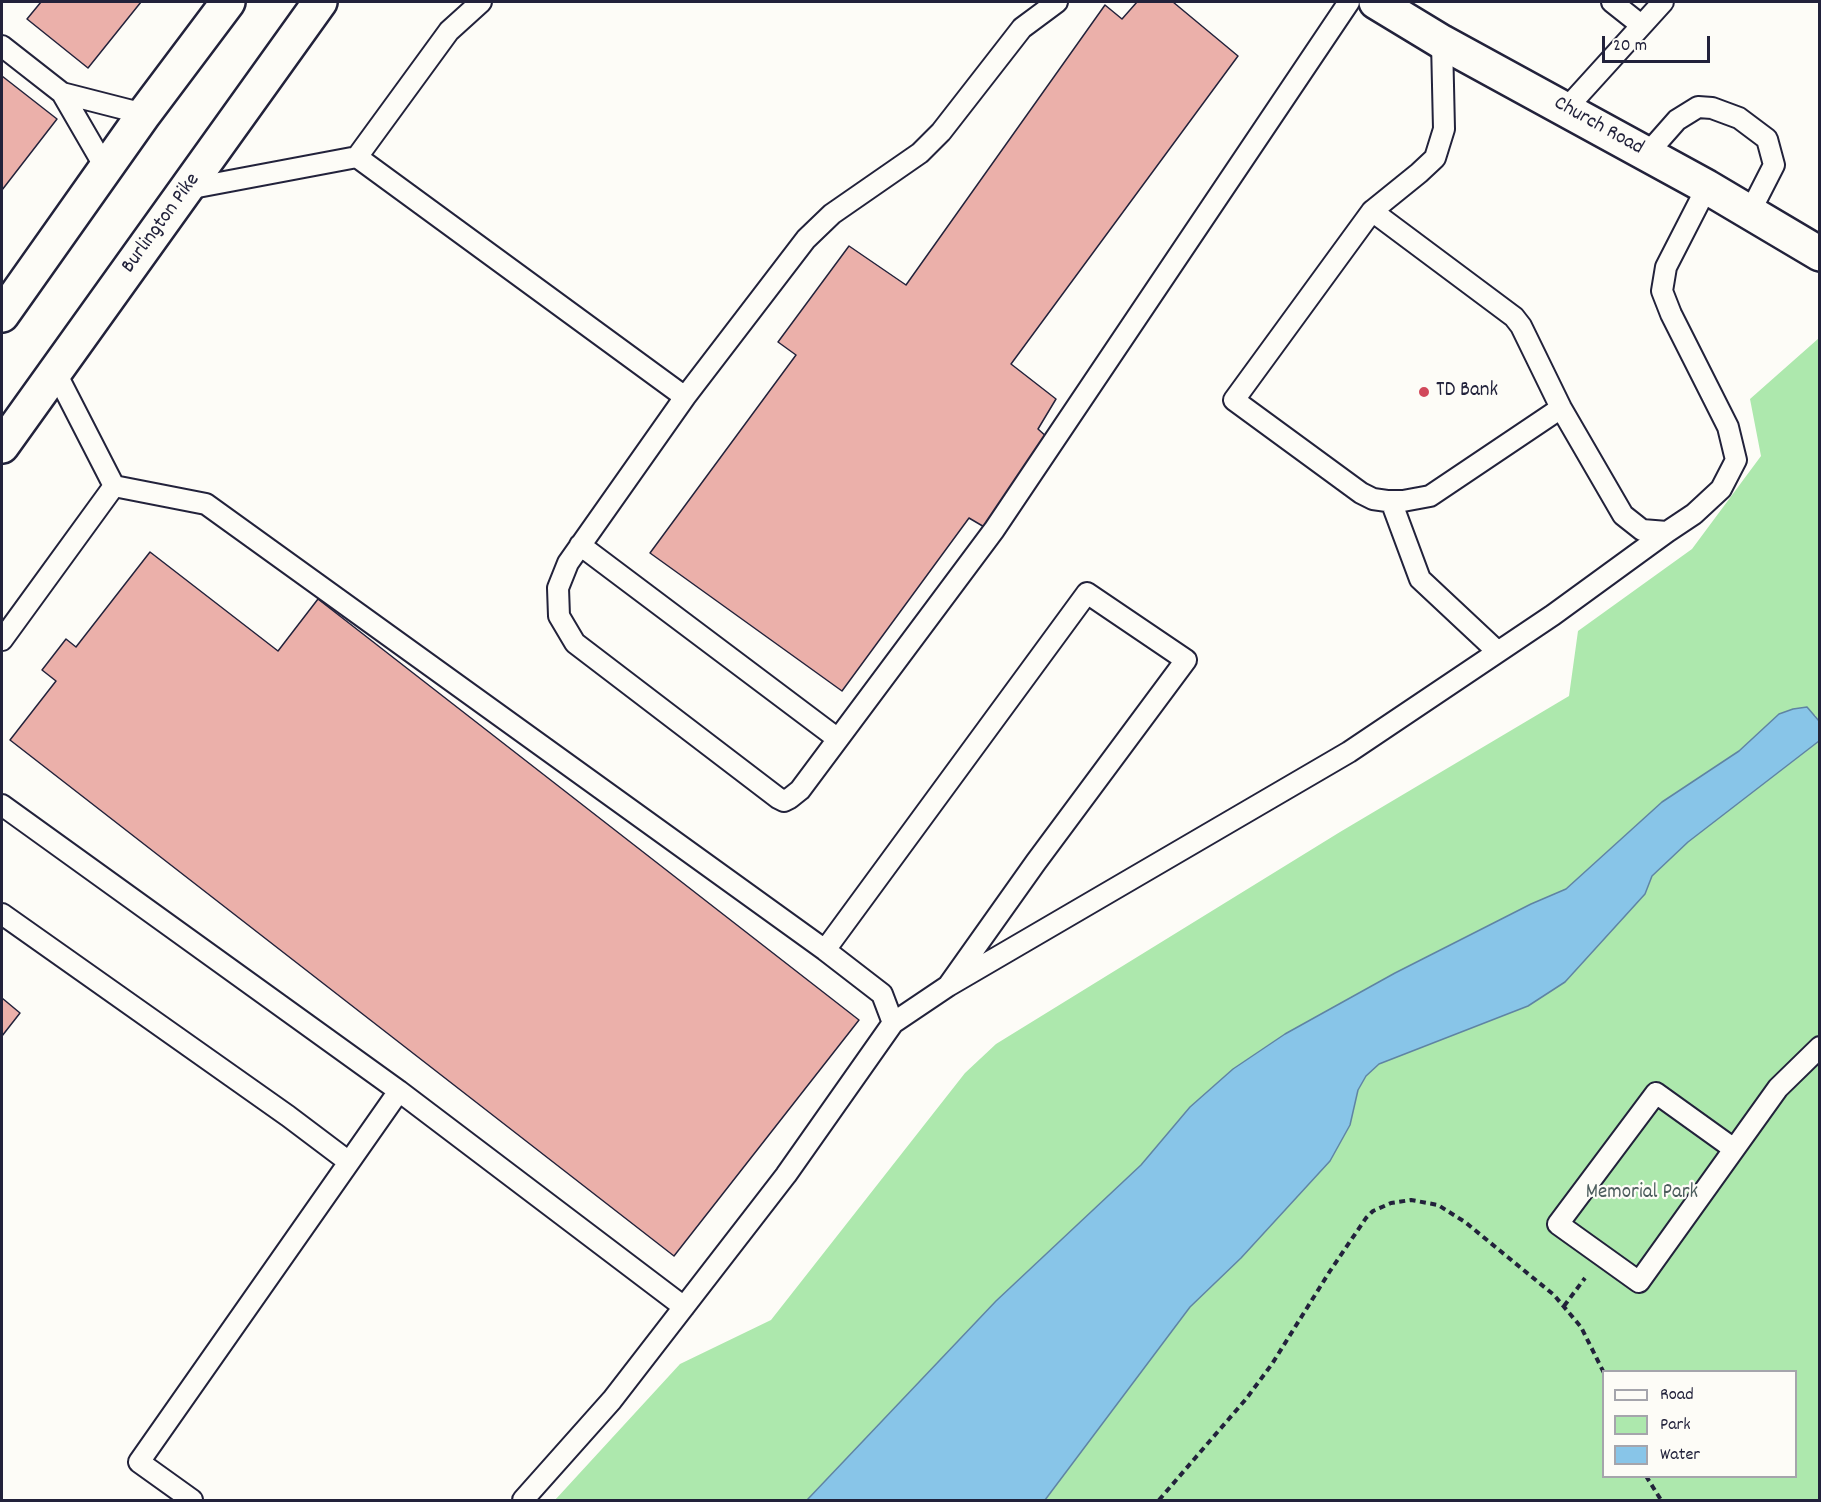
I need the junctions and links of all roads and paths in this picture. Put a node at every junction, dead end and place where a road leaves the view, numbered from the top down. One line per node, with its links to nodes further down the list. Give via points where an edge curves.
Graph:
1 (228, 2): 14 (main road)
2 (320, 2): 19 (main road, Burlington Pike)
3 (482, 2): 16 (lane, via 449,31)
4 (1057, 2): 25 (lane, via 1022,28 920,153 832,214 806,239)
5 (1349, 2): 34 (lane, via 994,530)
6 (1376, 2): 10 (main road, Church Road)
7 (1612, 2): 9 (lane)
8 (1663, 2): 9 (lane)
9 (1641, 25): 13 (lane)
10 (1443, 42): 13 (main road, Church Road); 20 (lane, via 1444,129 1435,158)
11 (2, 46): 12 (lane)
12 (62, 93): 14 (lane); 17 (lane)
13 (1565, 110): 15 (main road, Church Road)
14 (144, 114): 17 (main road)
15 (1647, 154): 18 (main road, Church Road); 21 (lane, via 1677,120 1698,107 1739,118 1767,139 1774,165)
16 (357, 157): 19 (lane); 25 (lane)
17 (106, 169): 23 (main road)
18 (1707, 187): 21 (main road, Church Road); 30 (lane, via 1666,267 1662,291 1728,427 1736,459 1721,489)
19 (188, 189): 24 (main road, Burlington Pike)
20 (1372, 211): 26 (lane, via 1514,317); 29 (lane, via 1234,400 1361,493)
21 (1750, 212): 22 (main road, Church Road)
22 (1820, 254)
23 (2, 315)
24 (55, 371): 27 (main road, Burlington Pike); 28 (lane)
25 (685, 397): 31 (lane)
26 (1561, 408): 29 (lane, via 1430,496); 30 (lane, via 1623,515 1642,530)
27 (2, 446)
28 (114, 486): 32 (lane); 37 (lane, via 206,504)
29 (1391, 501): 33 (lane, via 1420,579)
30 (1667, 532): 33 (lane)
31 (580, 545): 34 (lane); 34 (lane, via 558,588 559,616 575,643 778,798 784,801 800,790)
32 (2, 640)
33 (1498, 652): 38 (lane, via 1349,752)
34 (838, 739)
35 (2, 805): 41 (lane)
36 (2, 914): 43 (lane)
37 (825, 950): 38 (lane, via 1087,593 1186,660); 39 (lane, via 882,994)
38 (948, 986): 39 (lane)
39 (893, 1023): 46 (lane, via 786,1175)
40 (1820, 1047): 42 (lane, via 1778,1088)
41 (399, 1091): 43 (lane); 46 (lane)
42 (1734, 1149): 44 (lane, via 1639,1282); 44 (lane, via 1656,1094 1558,1224)
43 (349, 1162): 49 (lane, via 139,1462)
44 (1601, 1255): 45 (path)
45 (1564, 1306): 47 (path, via 1581,1327); 51 (path, via 1438,1205 1411,1200 1381,1206 1366,1218 1246,1399)
46 (684, 1307): 50 (lane, via 612,1401)
47 (1602, 1370)
48 (1648, 1478): 52 (path)
49 (192, 1500)
50 (523, 1500)
51 (1159, 1500)
52 (1661, 1500)

